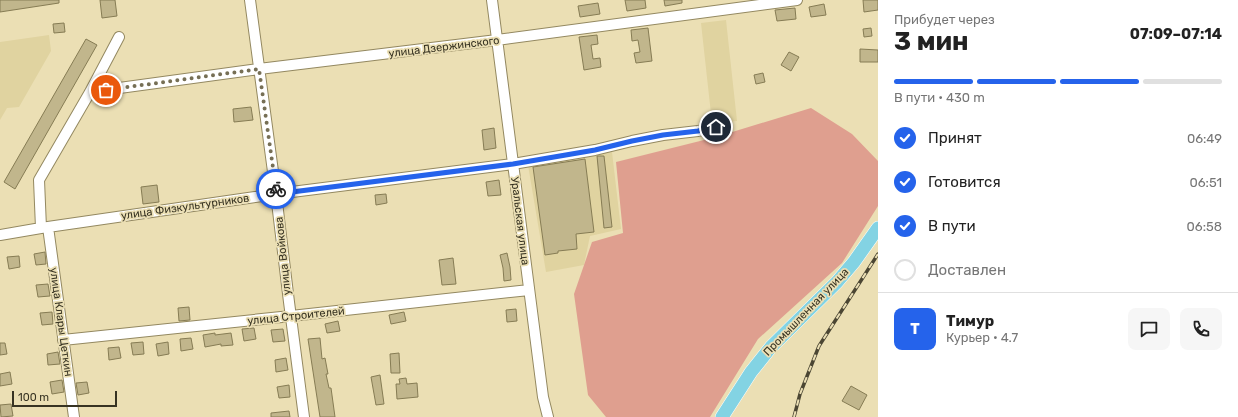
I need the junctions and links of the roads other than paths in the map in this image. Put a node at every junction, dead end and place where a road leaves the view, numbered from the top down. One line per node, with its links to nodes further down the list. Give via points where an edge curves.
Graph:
1 (250, 0): 7 (street, улица Войкова)
2 (492, 0): 6 (street, Уральская улица)
3 (797, 0): 4 (street, улица Дзержинского)
4 (754, 2): 6 (street, улица Дзержинского)
5 (119, 37): 8 (street, улица Клары Цеткин)
6 (497, 40): 7 (street, улица Дзержинского); 10 (street, Уральская улица)
7 (259, 69): 8 (street, улица Дзержинского); 11 (street, улица Войкова)
8 (90, 92): 12 (street, улица Клары Цеткин, via 39,180)
9 (716, 127): 10 (street, улица Физкультурников)
10 (513, 164): 11 (street, улица Физкультурников); 15 (street, Уральская улица)
11 (276, 194): 12 (street, улица Физкультурников); 16 (street, улица Войкова)
12 (44, 227): 14 (street, улица Физкультурников); 17 (street, улица Клары Цеткин)
13 (878, 228): 21 (main road, Промышленная улица, via 837,282 771,347 751,372)
14 (0, 235)
15 (529, 290): 16 (street, улица Строителей); 20 (street, Уральская улица)
16 (291, 316): 17 (street, улица Строителей); 19 (street, улица Войкова)
17 (63, 340): 18 (street, улица Клары Цеткин)
18 (74, 417)
19 (304, 417)
20 (548, 417)
21 (722, 417)

